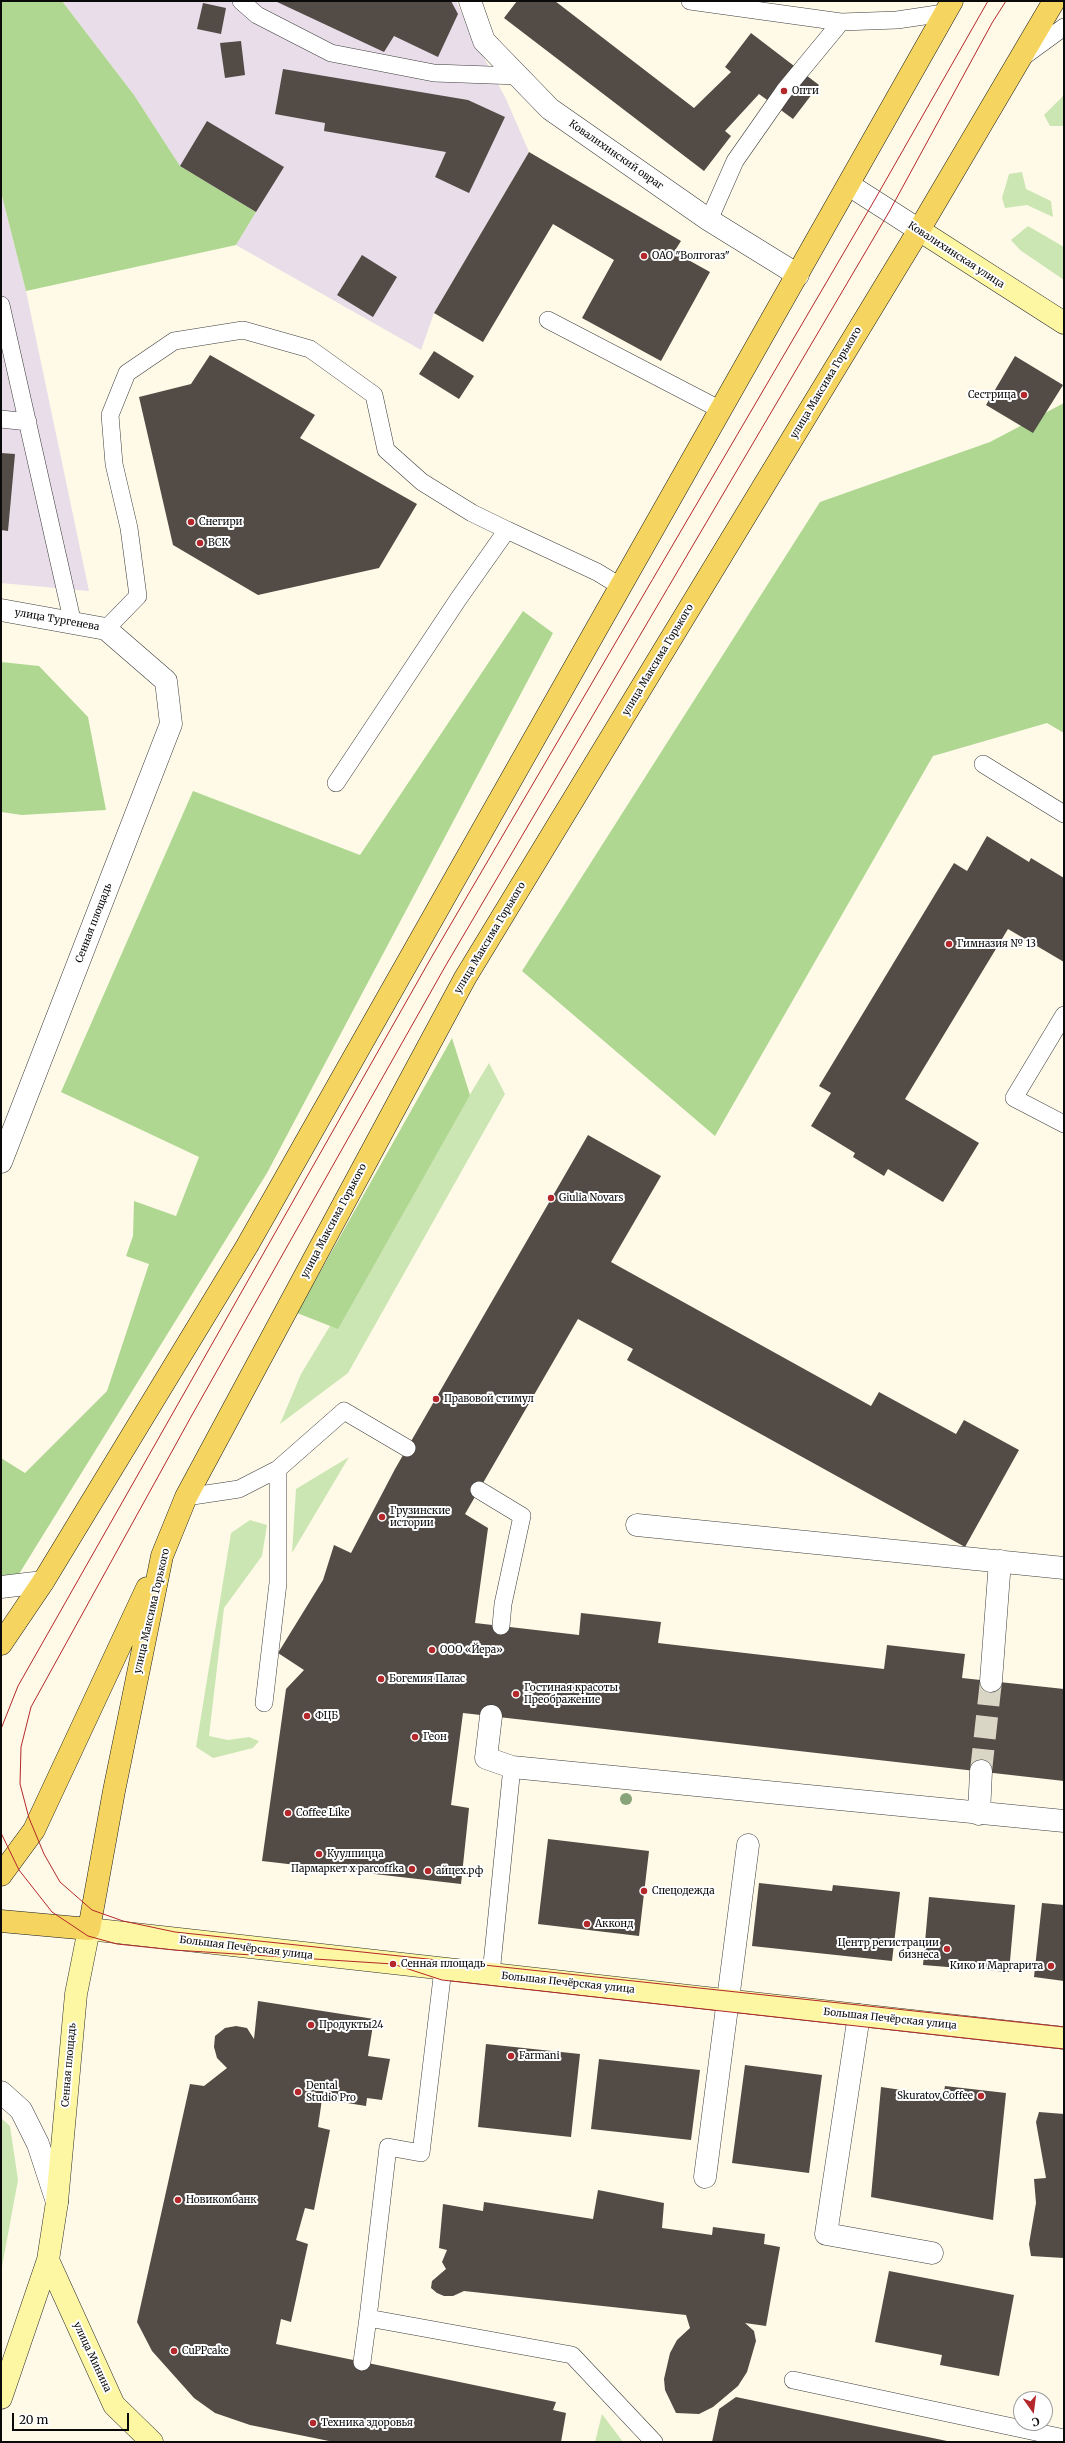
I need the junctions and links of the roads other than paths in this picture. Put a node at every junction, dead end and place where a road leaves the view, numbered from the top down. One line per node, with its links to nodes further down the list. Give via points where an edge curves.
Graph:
1 (241, 1): 9 (lane, via 257,15 331,53 434,73)
2 (470, 1): 9 (street, Ковалихинский овраг, via 484,41)
3 (690, 1): 6 (lane)
4 (1054, 1): 8 (main road)
5 (943, 5): 6 (lane, via 897,20); 10 (main road)
6 (840, 22): 11 (lane, via 784,91 735,161)
7 (1064, 27): 8 (lane, улица Максима Горького)
8 (1020, 59): 12 (main road, улица Максима Горького)
9 (518, 76): 11 (street, Ковалихинский овраг, via 550,109)
10 (849, 185): 12 (street, Ковалихинская улица); 13 (main road)
11 (709, 220): 13 (street, Ковалихинский овраг)
12 (919, 230): 16 (street, Ковалихинская улица); 35 (main road, улица Максима Горького, via 465,978)
13 (798, 275): 17 (main road)
14 (1, 305): 19 (lane)
15 (548, 320): 17 (lane)
16 (1064, 323)
17 (721, 410): 21 (main road)
18 (1, 419): 19 (lane)
19 (28, 422): 23 (lane)
20 (507, 530): 21 (lane); 24 (lane, via 472,513 422,482 386,450 374,395 310,349 243,330 174,341 127,373 110,415 114,464 129,528 138,596); 27 (lane)
21 (620, 586): 40 (main road, via 247,1246)
22 (1, 610): 23 (street, улица Тургенева)
23 (73, 624): 24 (street, улица Тургенева)
24 (106, 629): 25 (street, улица Тургенева)
25 (166, 680): 31 (street, Сенная площадь, via 171,724)
26 (983, 764): 28 (lane)
27 (336, 783)
28 (1064, 814)
29 (1064, 1015): 30 (lane, via 1014,1098)
30 (1064, 1124)
31 (1, 1162)
32 (407, 1448): 33 (lane, via 344,1411)
33 (278, 1469): 35 (lane, via 239,1489); 45 (lane, via 278,1583)
34 (479, 1490): 42 (lane, via 522,1516 503,1604)
35 (186, 1497): 37 (main road, улица Максима Горького)
36 (637, 1525): 38 (street)
37 (162, 1556): 52 (main road, via 34,1830); 54 (main road, улица Максима Горького)
38 (1000, 1561): 39 (street); 44 (street)
39 (1064, 1568)
40 (43, 1582): 41 (street); 43 (main road)
41 (1, 1587)
42 (501, 1626)
43 (1, 1644)
44 (990, 1681)
45 (264, 1703)
46 (491, 1716): 47 (street, via 486,1758)
47 (512, 1767): 49 (street); 56 (lane)
48 (981, 1771): 49 (street)
49 (979, 1814): 50 (street)
50 (1064, 1821)
51 (748, 1845): 57 (street)
52 (1, 1875)
53 (1, 1921): 54 (main road, Большая Печёрская улица)
54 (89, 1929): 55 (street, Большая Печёрская улица); 62 (street, Сенная площадь, via 76,1994)
55 (443, 1969): 56 (street, Большая Печёрская улица); 65 (lane, via 421,2153 388,2147)
56 (491, 1974): 57 (street, Большая Печёрская улица)
57 (728, 2001): 58 (street, Большая Печёрская улица); 61 (street)
58 (858, 2015): 59 (street, Большая Печёрская улица); 63 (street, via 826,2234)
59 (1064, 2038)
60 (1, 2092): 62 (street, Сенная площадь, via 21,2110 38,2144)
61 (705, 2177)
62 (57, 2202): 64 (street, Сенная площадь)
63 (932, 2253)
64 (48, 2260): 68 (street, Сенная площадь); 70 (street, улица Минина, via 114,2405)
65 (368, 2318): 66 (lane); 71 (lane, via 572,2355)
66 (362, 2362)
67 (793, 2380): 69 (lane)
68 (1, 2398)
69 (1064, 2438)
70 (152, 2442)
71 (654, 2442)

